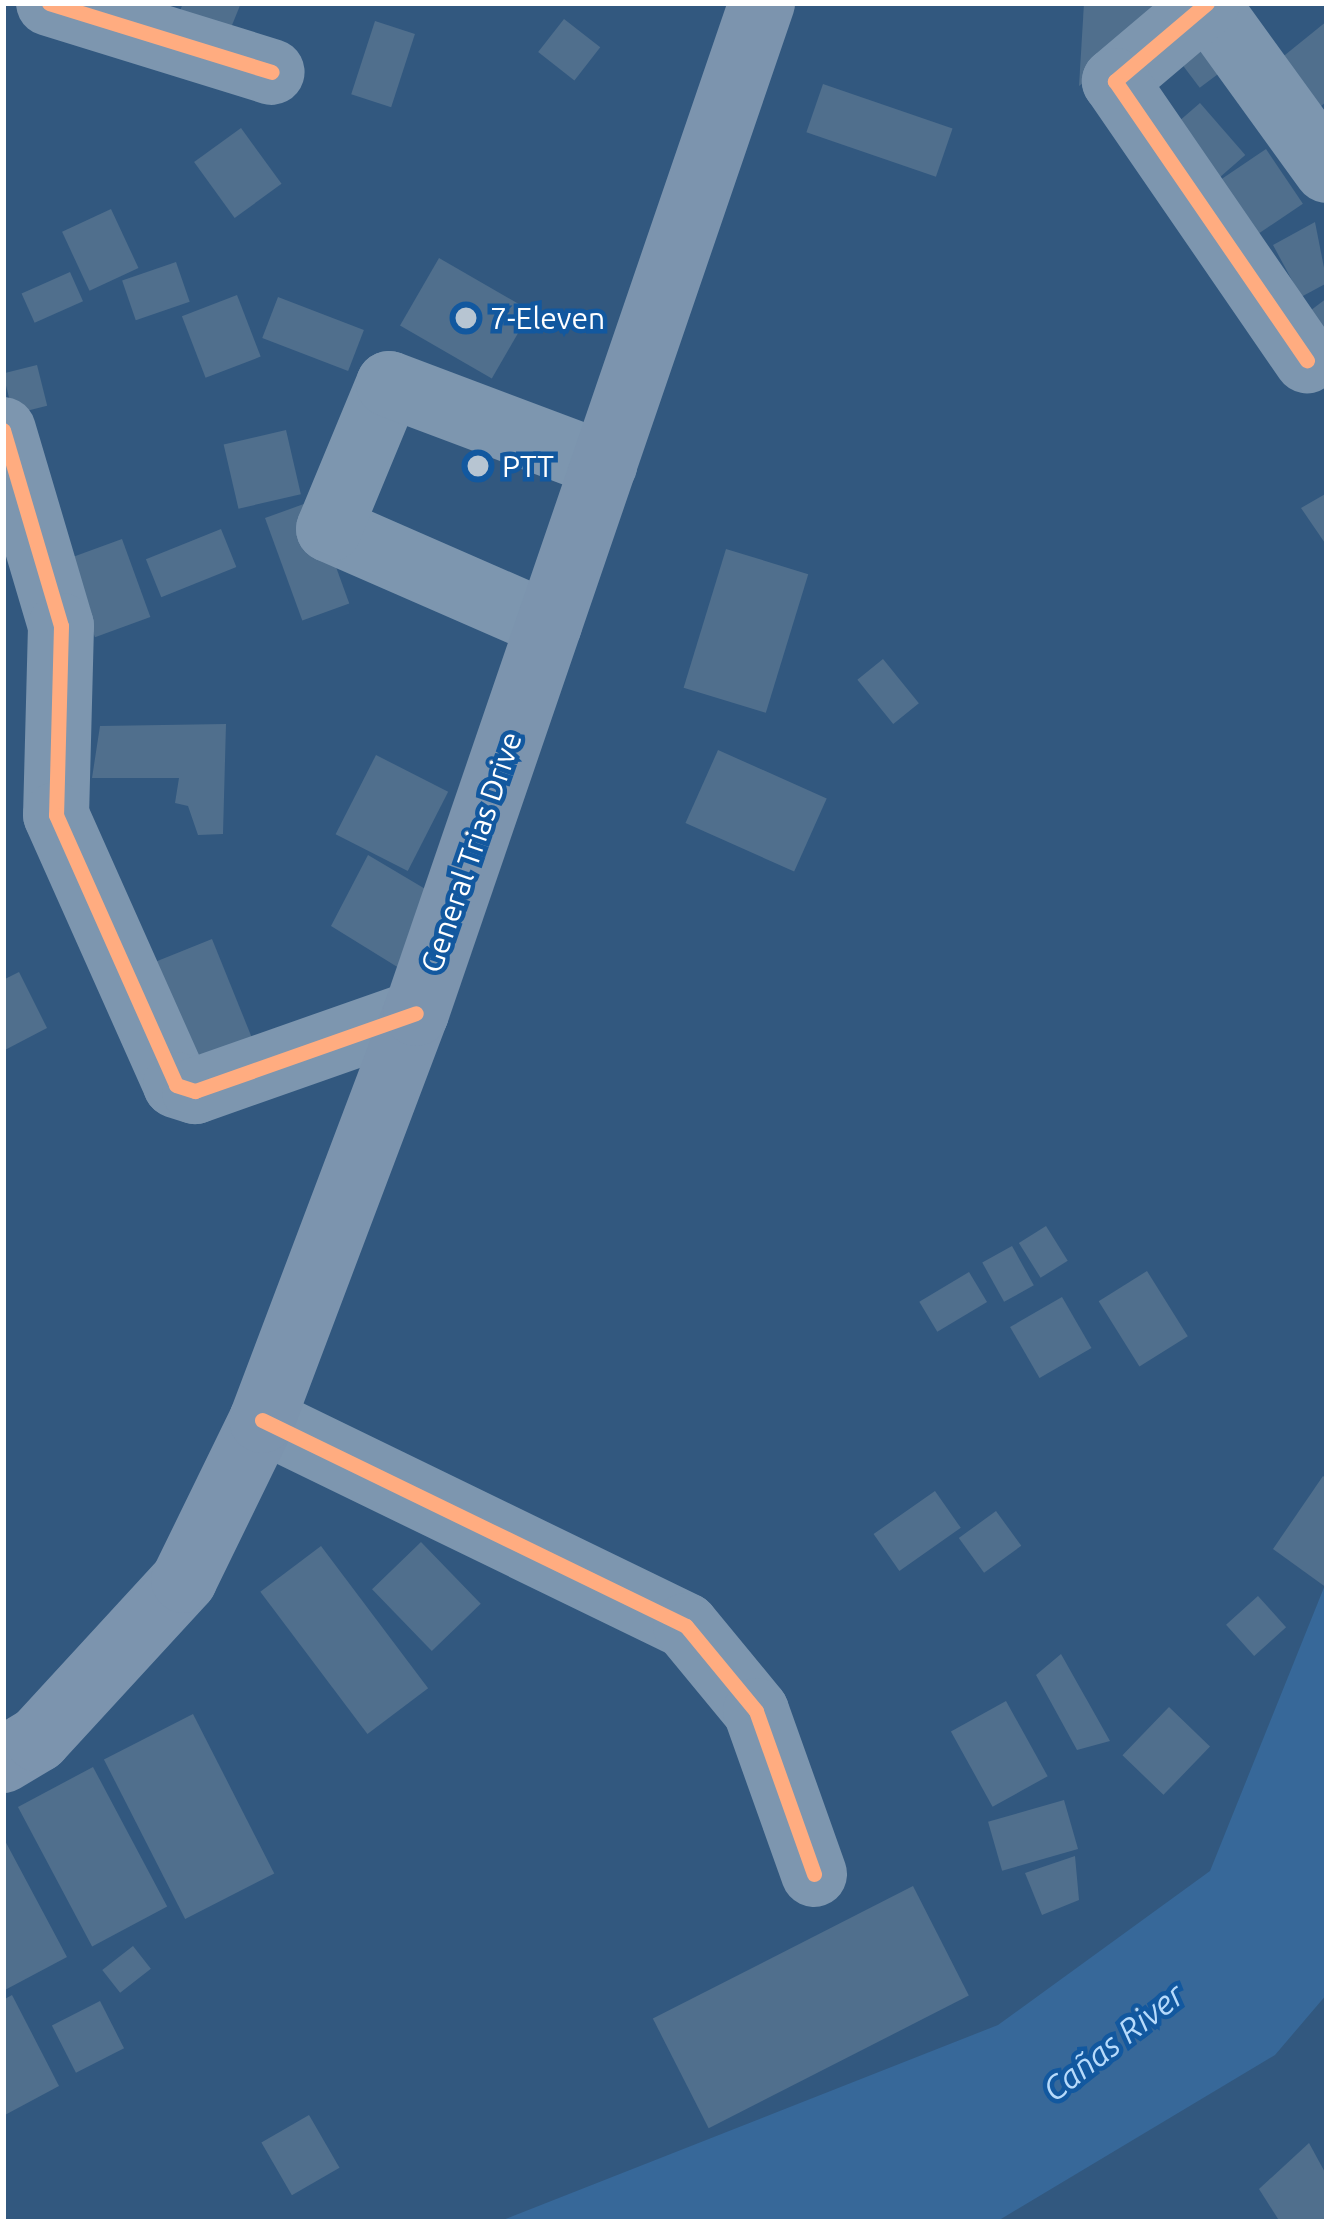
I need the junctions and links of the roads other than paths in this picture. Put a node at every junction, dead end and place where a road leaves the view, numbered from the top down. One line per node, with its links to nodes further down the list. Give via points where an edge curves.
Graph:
1 (35, 3): 5 (street)
2 (49, 3): 6 (street)
3 (762, 3): 10 (main road, General Trias Drive)
4 (1206, 3): 7 (street); 8 (street, via 1115,80)
5 (3, 31)
6 (272, 72)
7 (1327, 170)
8 (1307, 360)
9 (3, 430): 12 (street, via 61,626 56,815 176,1085 195,1091)
10 (604, 465): 11 (main road, General Trias Drive); 11 (street, via 389,384 329,529)
11 (549, 625): 12 (main road, General Trias Drive)
12 (416, 1013): 13 (main road, General Trias Drive)
13 (262, 1420): 14 (main road, General Trias Drive, via 184,1580 38,1738); 15 (street, via 686,1626 756,1711)
14 (3, 1760)
15 (814, 1874)

